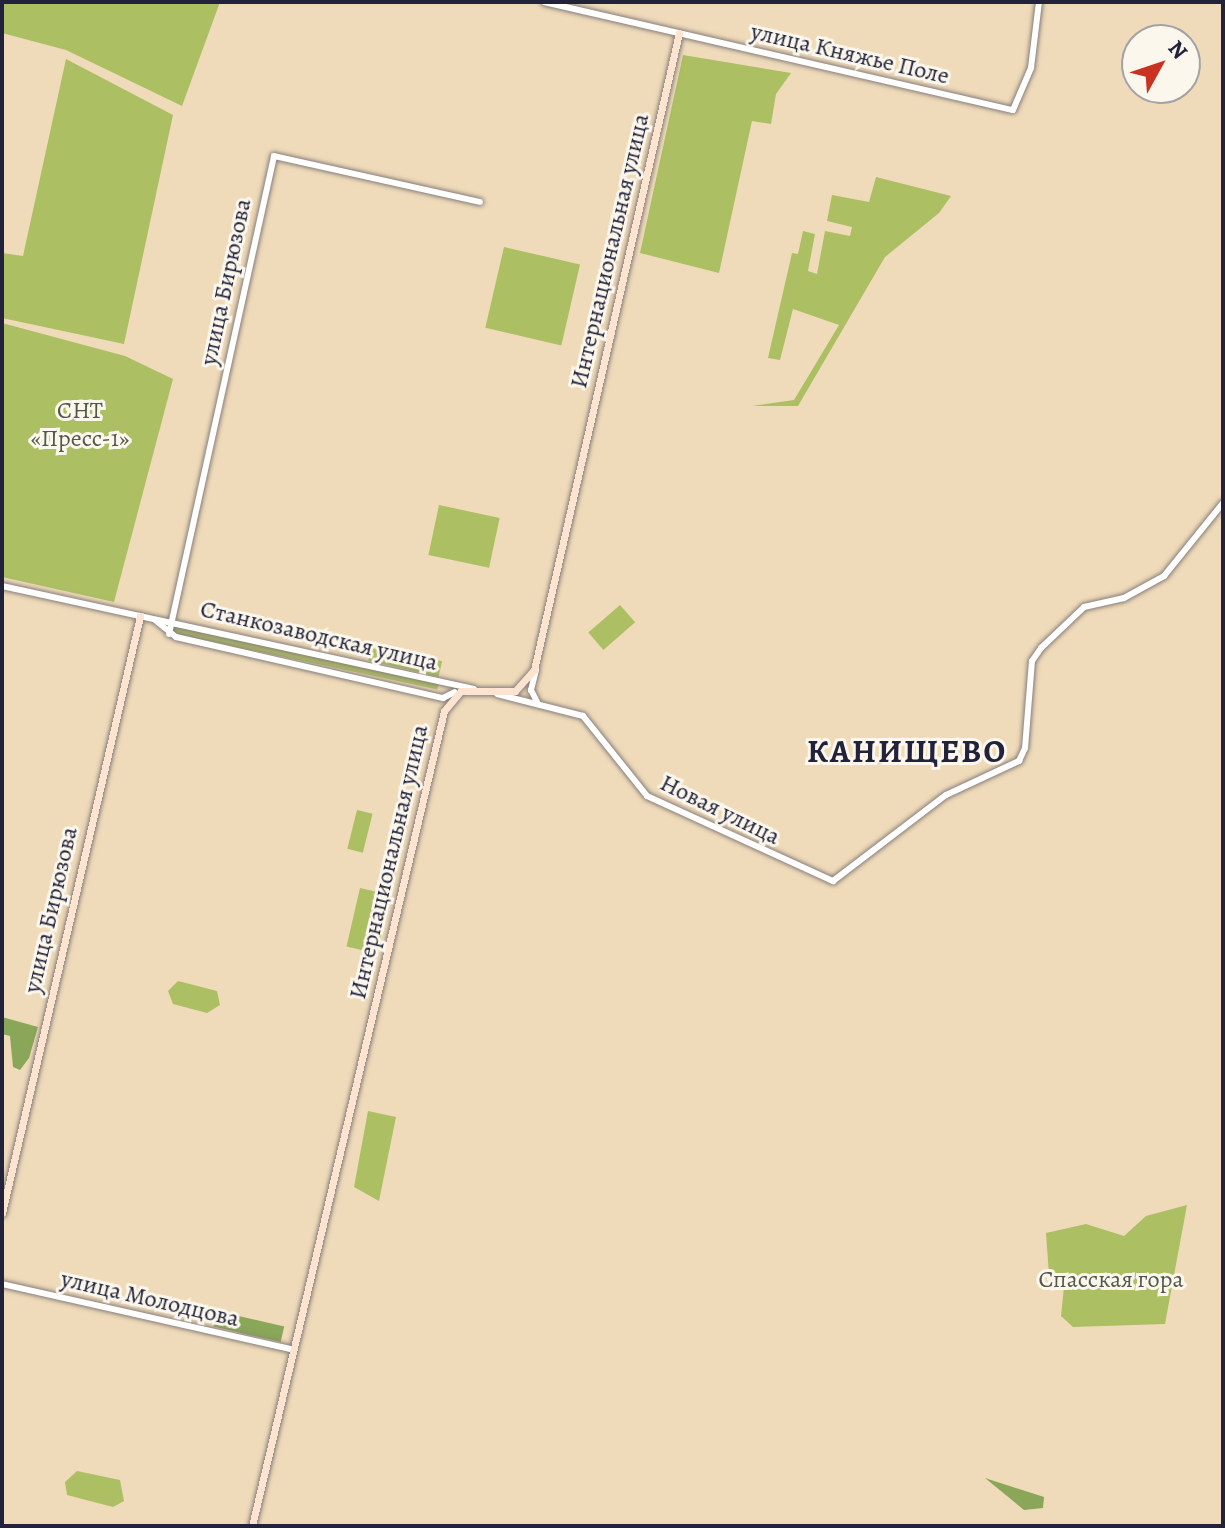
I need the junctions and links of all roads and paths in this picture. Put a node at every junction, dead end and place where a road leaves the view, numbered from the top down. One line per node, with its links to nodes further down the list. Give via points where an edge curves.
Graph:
1 (544, 2): 3 (street)
2 (1039, 2): 3 (street, улица Княжье Поле, via 1031,68 1013,110)
3 (679, 33): 11 (main road, Интернациональная улица)
4 (480, 202): 9 (street, улица Бирюзова, via 274,156)
5 (1223, 503): 17 (street, Новая улица, via 1164,576 1124,598 1084,607 1032,661 1023,755 1012,766 976,777 842,877 824,881 647,796 587,719)
6 (2, 586): 7 (street, Станкозаводская улица)
7 (140, 616): 8 (street, Станкозаводская улица); 19 (main road, улица Бирюзова)
8 (153, 619): 9 (street, Станкозаводская улица); 10 (street, Станкозаводская улица)
9 (173, 623): 10 (street); 12 (street, Станкозаводская улица)
10 (169, 634): 15 (street, Станкозаводская улица)
11 (537, 661): 14 (main road, Интернациональная улица, via 523,686); 17 (street, via 531,690)
12 (449, 684): 13 (street, Станкозаводская улица); 16 (street)
13 (477, 690): 14 (main road); 16 (main road)
14 (497, 694): 17 (street, Новая улица)
15 (435, 696): 16 (street, Станкозаводская улица); 18 (street)
16 (453, 696): 18 (main road, Интернациональная улица)
17 (538, 704)
18 (444, 711): 21 (main road, Интернациональная улица, via 338,1174)
19 (2, 1213)
20 (2, 1284): 21 (street, улица Молодцова)
21 (291, 1349): 22 (main road, Интернациональная улица)
22 (252, 1526)

